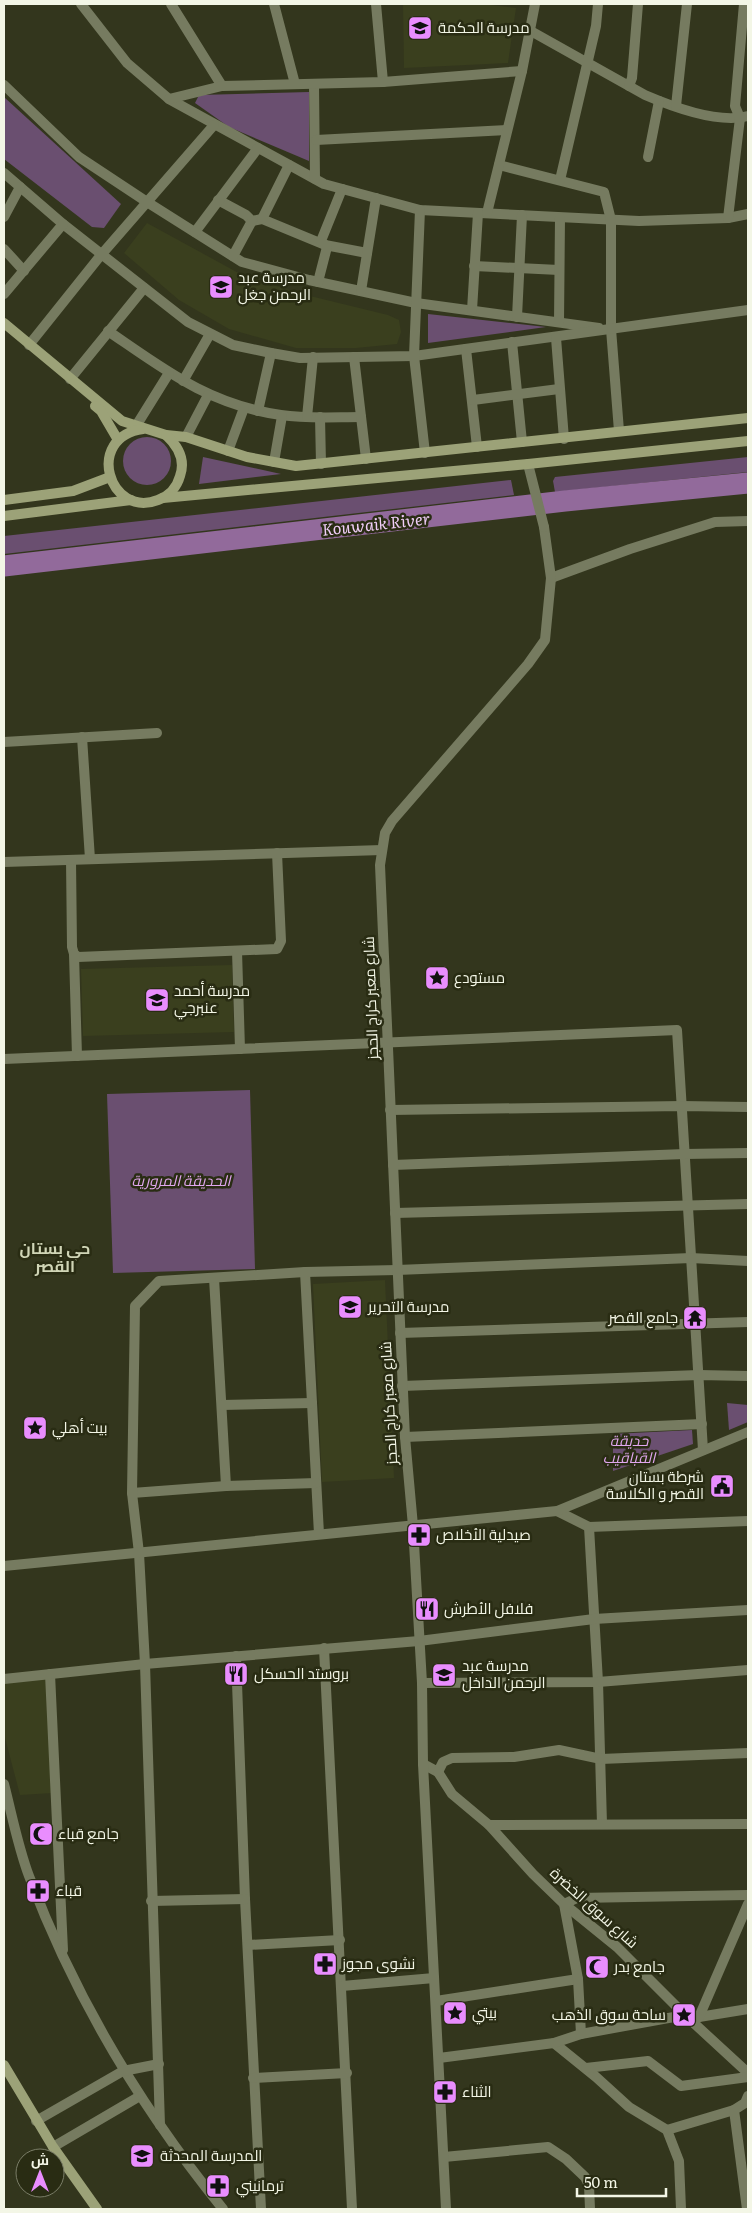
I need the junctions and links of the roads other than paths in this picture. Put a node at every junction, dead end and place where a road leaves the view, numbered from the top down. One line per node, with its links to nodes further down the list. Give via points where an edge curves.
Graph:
1 (81, 4): 19 (street, via 127,64)
2 (171, 4): 17 (street)
3 (274, 4): 14 (street)
4 (376, 4): 13 (street)
5 (535, 4): 10 (street)
6 (598, 4): 11 (street)
7 (638, 4): 18 (street)
8 (687, 4): 21 (street)
9 (744, 4): 22 (street, via 736,106)
10 (529, 30): 11 (street); 12 (street)
11 (588, 62): 18 (street); 32 (street)
12 (522, 71): 13 (street); 24 (street)
13 (383, 82): 15 (street)
14 (295, 84): 15 (street); 17 (street)
15 (314, 84): 25 (street)
16 (4, 85): 37 (street, via 79,157)
17 (222, 86): 19 (street)
18 (629, 86): 20 (street)
19 (169, 99): 23 (street)
20 (659, 101): 21 (street); 27 (street)
21 (676, 106): 22 (street, via 723,119)
22 (744, 117): 44 (street)
23 (214, 125): 26 (street); 37 (street)
24 (507, 130): 25 (street); 29 (street)
25 (316, 140): 31 (street)
26 (258, 148): 28 (street); 36 (street)
27 (648, 157)
28 (289, 165): 31 (street); 45 (street)
29 (499, 165): 32 (street); 39 (street)
30 (4, 172): 33 (street)
31 (315, 180): 34 (street)
32 (560, 180): 46 (street, via 604,192)
33 (20, 187): 42 (street); 47 (street)
34 (342, 189): 35 (street); 49 (street, via 321,241)
35 (376, 198): 38 (street); 51 (street)
36 (218, 200): 45 (street); 48 (street)
37 (147, 202): 48 (street); 52 (street)
38 (420, 210): 39 (street); 62 (street)
39 (483, 213): 41 (street); 54 (street)
40 (748, 214): 44 (street)
41 (522, 215): 43 (street); 55 (street)
42 (4, 217)
43 (560, 218): 46 (street); 56 (street)
44 (728, 218): 46 (street)
45 (257, 220): 49 (street); 53 (street)
46 (611, 220): 69 (street)
47 (63, 224): 52 (street); 57 (street)
48 (195, 232): 53 (street)
49 (325, 245): 51 (street); 58 (street)
50 (4, 249): 57 (street)
51 (367, 253): 60 (street)
52 (101, 255): 59 (street); 74 (street)
53 (233, 256): 58 (street, via 242,262)
54 (474, 266): 55 (street); 63 (street)
55 (519, 268): 56 (street); 65 (street)
56 (560, 270): 66 (street)
57 (24, 271): 61 (street)
58 (318, 282): 60 (street)
59 (144, 288): 70 (street); 71 (street, via 188,322)
60 (361, 291): 62 (street)
61 (4, 294)
62 (416, 303): 63 (street); 77 (street)
63 (472, 310): 65 (street)
64 (748, 310): 69 (street)
65 (517, 317): 66 (street)
66 (559, 322): 69 (street)
67 (4, 324): 74 (main road)
68 (4, 330): 99 (main road, via 101,411)
69 (611, 330): 72 (street); 95 (street)
70 (108, 331): 80 (street); 81 (street)
71 (210, 334): 76 (street, via 233,346); 82 (street)
72 (556, 338): 73 (street); 83 (street)
73 (512, 342): 75 (street); 85 (street)
74 (29, 345): 81 (main road)
75 (466, 349): 77 (street); 86 (street)
76 (271, 353): 78 (street); 88 (street)
77 (414, 356): 79 (street); 104 (street)
78 (313, 357): 79 (street); 90 (street)
79 (354, 357): 92 (street)
80 (169, 373): 82 (street); 94 (street)
81 (70, 378): 94 (main road, via 122,421)
82 (183, 381): 84 (street)
83 (560, 389): 85 (street); 98 (street)
84 (208, 395): 87 (street); 97 (street)
85 (517, 395): 86 (street); 101 (street)
86 (472, 400): 102 (street)
87 (244, 408): 88 (street); 103 (street)
88 (258, 411): 89 (street)
89 (282, 416): 90 (street); 106 (street)
90 (307, 416): 91 (street)
91 (320, 417): 92 (street); 107 (street)
92 (361, 417): 105 (street)
93 (748, 418): 95 (main road)
94 (140, 427): 96 (main road); 99 (main road)
95 (618, 431): 98 (main road)
96 (166, 435): 97 (main road); 110 (main road, via 174,442 182,462 178,483)
97 (186, 437): 103 (main road)
98 (564, 439): 101 (main road)
99 (118, 440): 109 (main road, via 109,457)
100 (748, 441): 108 (main road)
101 (522, 442): 102 (main road)
102 (476, 447): 104 (main road)
103 (228, 451): 106 (main road, via 246,458)
104 (425, 453): 105 (main road)
105 (366, 459): 107 (main road)
106 (274, 462): 107 (main road, via 296,466)
107 (321, 464)
108 (528, 464): 110 (main road); 115 (street, شارع معبر كراج الحجز, via 544,527)
109 (110, 477): 111 (main road, via 74,491); 112 (main road, via 114,487)
110 (163, 498): 112 (main road, via 144,503)
111 (4, 500)
112 (131, 500): 113 (main road)
113 (4, 516)
114 (748, 521): 115 (street, via 715,522)
115 (552, 578): 119 (street, شارع معبر كراج الحجز, via 545,640 528,664 392,821)
116 (157, 733): 117 (street)
117 (82, 737): 118 (street); 121 (street)
118 (4, 742)
119 (382, 850): 120 (street); 126 (street, شارع معبر كراج الحجز)
120 (277, 853): 121 (street); 124 (street, via 280,946 277,949)
121 (90, 859): 122 (street)
122 (71, 860): 123 (street); 125 (street)
123 (4, 862)
124 (237, 951): 125 (street, via 78,957); 127 (street)
125 (74, 954): 128 (street)
126 (388, 1043): 127 (street); 130 (street, via 677,1030); 132 (street, شارع معبر كراج الحجز)
127 (240, 1049): 128 (street)
128 (77, 1056): 129 (street)
129 (4, 1059)
130 (682, 1106): 131 (street); 132 (street); 134 (street)
131 (748, 1107)
132 (390, 1110): 135 (street, شارع معبر كراج الحجز)
133 (748, 1153): 134 (street)
134 (685, 1154): 135 (street); 137 (street)
135 (393, 1164): 138 (street, شارع معبر كراج الحجز)
136 (748, 1204): 137 (street)
137 (688, 1206): 138 (street); 139 (street)
138 (395, 1213): 141 (street, شارع معبر كراج الحجز)
139 (691, 1258): 140 (street); 141 (street); 145 (street)
140 (748, 1261)
141 (397, 1270): 142 (street); 146 (street, شارع معبر كراج الحجز)
142 (305, 1272): 143 (street); 150 (street)
143 (214, 1278): 151 (street); 158 (street, via 159,1281 135,1306)
144 (748, 1322): 145 (street)
145 (695, 1324): 146 (street); 147 (street)
146 (400, 1332): 149 (street, شارع معبر كراج الحجز)
147 (698, 1375): 148 (street); 149 (street); 152 (street)
148 (748, 1376)
149 (402, 1386): 154 (street, شارع معبر كراج الحجز)
150 (312, 1403): 151 (street); 156 (street)
151 (222, 1405): 157 (street)
152 (702, 1424): 154 (street); 155 (street)
153 (748, 1432): 155 (street)
154 (404, 1437): 161 (street, شارع معبر كراج الحجز)
155 (703, 1450): 159 (street)
156 (316, 1483): 157 (street); 163 (street)
157 (226, 1486): 158 (street)
158 (132, 1493): 164 (street)
159 (557, 1511): 161 (street); 162 (street)
160 (748, 1521): 162 (street)
161 (413, 1526): 163 (street); 168 (street, شارع معبر كراج الحجز)
162 (589, 1527): 167 (street)
163 (319, 1534): 164 (street)
164 (139, 1553): 165 (street); 171 (street)
165 (4, 1566)
166 (748, 1610): 167 (street)
167 (594, 1619): 168 (street); 175 (street)
168 (419, 1641): 169 (street); 176 (street, شارع معبر كراج الحجز)
169 (324, 1648): 170 (street); 190 (street)
170 (236, 1656): 171 (street); 186 (street)
171 (145, 1664): 173 (street); 187 (street)
172 (748, 1670): 175 (street)
173 (50, 1674): 174 (street); 192 (street)
174 (4, 1679)
175 (598, 1682): 176 (street); 178 (street)
176 (422, 1683): 179 (street, شارع معبر كراج الحجز)
177 (748, 1752): 178 (street)
178 (601, 1759): 180 (street, via 558,1750 514,1757 452,1758 443,1762); 182 (street)
179 (424, 1764): 180 (street, شارع سوق الخضرة); 193 (street, شارع معبر كراج الحجز)
180 (438, 1772): 184 (street, شارع سوق الخضرة, via 452,1794)
181 (4, 1784): 192 (street, via 28,1875)
182 (602, 1824): 183 (street); 184 (street)
183 (748, 1824)
184 (489, 1825): 188 (street, شارع سوق الخضرة)
185 (748, 1895): 188 (street, via 577,1898)
186 (245, 1899): 187 (street); 191 (street)
187 (151, 1902): 204 (street)
188 (564, 1904): 194 (street); 198 (street, شارع سوق الخضرة, via 617,1947)
189 (748, 1904): 199 (street)
190 (340, 1940): 191 (street); 195 (street)
191 (248, 1945): 209 (street)
192 (63, 1956): 206 (street)
193 (434, 1978): 195 (street); 196 (street, شارع معبر كراج الحجز)
194 (578, 1979): 196 (street); 200 (street)
195 (342, 1986): 207 (street)
196 (436, 2001): 202 (street, شارع معبر كراج الحجز)
197 (748, 2009): 199 (street)
198 (685, 2015): 199 (street); 200 (street); 208 (street, شارع سوق الخضرة)
199 (698, 2017)
200 (582, 2034): 201 (street)
201 (554, 2043): 202 (street); 205 (street)
202 (438, 2058): 217 (street, شارع معبر كراج الحجز)
203 (4, 2064): 213 (main road)
204 (159, 2064): 206 (street); 214 (street)
205 (586, 2068): 208 (street, via 648,2061 681,2086); 215 (street, via 629,2107)
206 (123, 2071): 210 (street); 213 (street)
207 (347, 2073): 209 (street); 221 (street)
208 (748, 2075)
209 (254, 2078): 220 (street)
210 (140, 2096): 214 (street); 216 (street)
211 (748, 2096): 212 (street)
212 (734, 2110): 215 (street); 225 (street)
213 (36, 2120): 216 (main road)
214 (160, 2125): 219 (street)
215 (667, 2130): 224 (street, via 679,2161)
216 (53, 2147): 218 (main road)
217 (444, 2157): 222 (street, شارع معبر كراج الحجز); 223 (street, via 548,2147 586,2177)
218 (97, 2209)
219 (223, 2209)
220 (261, 2209)
221 (352, 2209)
222 (446, 2209)
223 (590, 2209)
224 (681, 2209)
225 (747, 2209)

